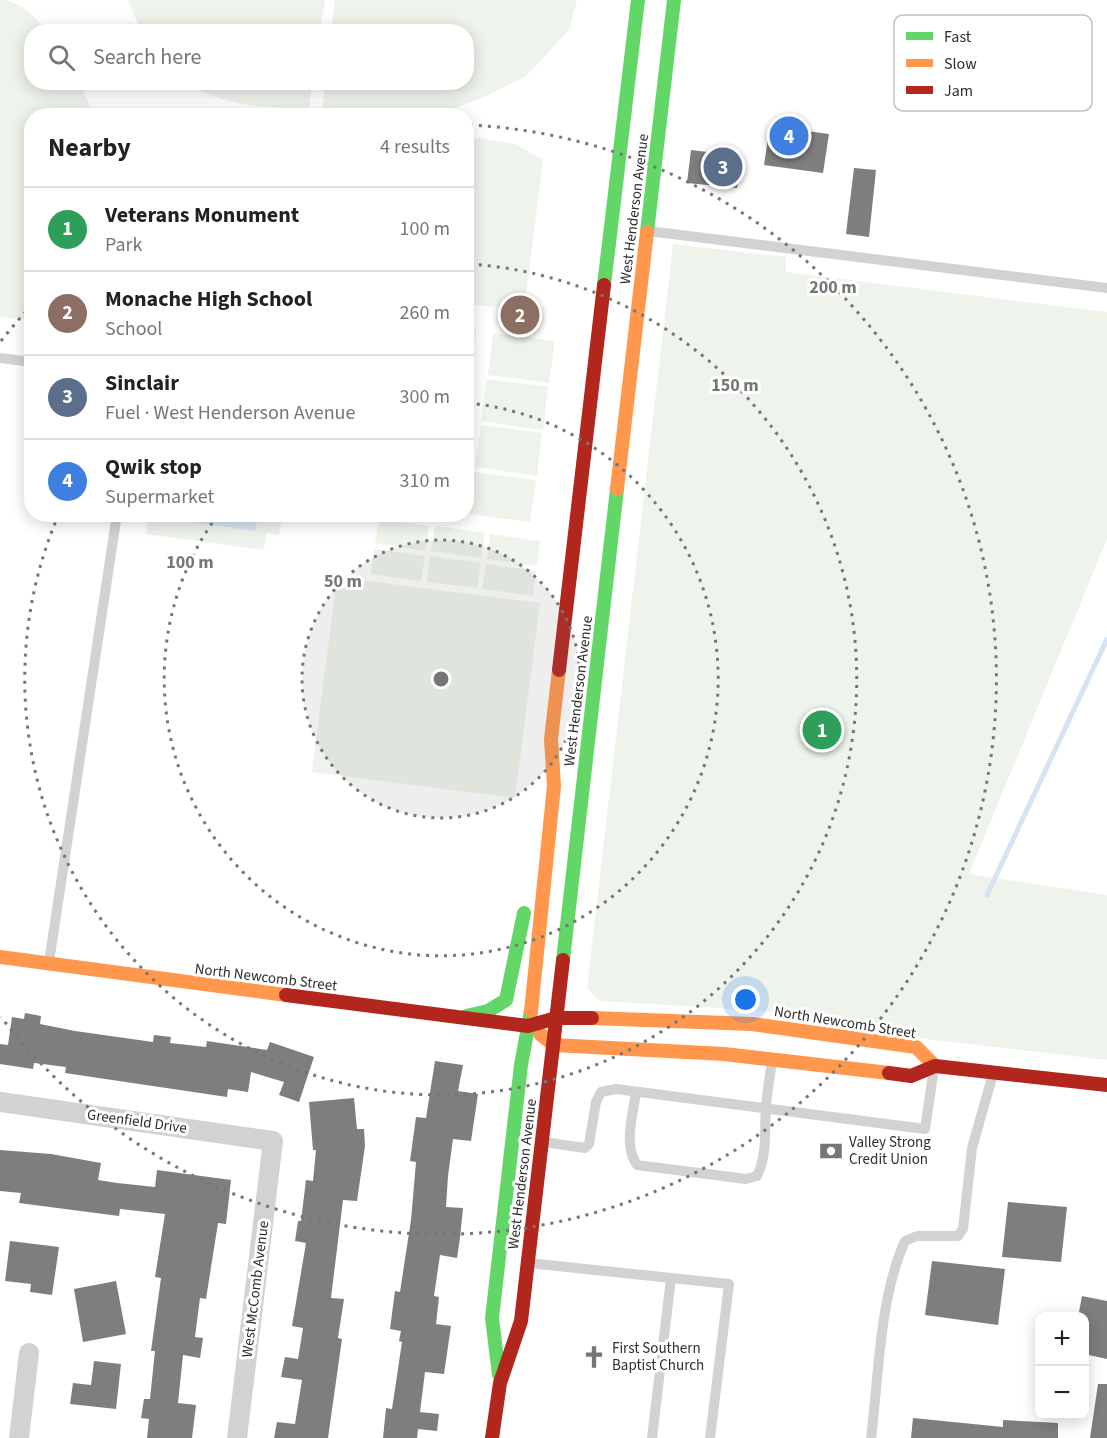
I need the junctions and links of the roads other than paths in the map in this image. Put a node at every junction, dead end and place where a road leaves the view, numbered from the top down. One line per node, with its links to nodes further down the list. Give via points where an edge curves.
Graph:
1 (638, 0): 7 (main road, West Henderson Avenue)
2 (646, 0): 4 (main road, via 650,11)
3 (674, 0): 6 (main road, West Henderson Avenue)
4 (647, 50)
5 (633, 216): 6 (main road)
6 (648, 231): 9 (lane); 15 (main road, West Henderson Avenue)
7 (610, 240): 8 (main road); 17 (main road, West Henderson Avenue)
8 (624, 257)
9 (1107, 288)
10 (624, 306): 11 (main road)
11 (620, 341)
12 (0, 358): 13 (lane)
13 (24, 361)
14 (614, 386): 15 (main road, via 614,420)
15 (623, 447): 23 (main road, West Henderson Avenue)
16 (116, 522): 21 (lane)
17 (551, 739): 18 (main road); 24 (main road, West Henderson Avenue, via 554,786)
18 (532, 863)
19 (526, 896): 22 (main road, via 506,1000 483,1014)
20 (0, 957): 21 (main road, North Newcomb Street)
21 (49, 964): 22 (main road, North Newcomb Street)
22 (456, 1018): 24 (main road, North Newcomb Street)
23 (556, 1018): 24 (main road, North Newcomb Street); 25 (main road, North Newcomb Street, via 752,1024); 26 (main road, West Henderson Avenue)
24 (528, 1026): 26 (main road, North Newcomb Street); 41 (main road, West Henderson Avenue, via 492,1318)
25 (885, 1042): 28 (main road); 30 (main road, North Newcomb Street, via 916,1047)
26 (554, 1045): 29 (main road); 37 (main road, West Henderson Avenue)
27 (800, 1047): 29 (main road)
28 (851, 1053)
29 (772, 1060): 30 (main road, via 911,1076); 35 (lane)
30 (935, 1066): 31 (main road); 35 (lane, via 926,1129)
31 (993, 1074): 32 (main road); 47 (lane, via 972,1148 963,1229 958,1236 917,1236 905,1241 896,1260)
32 (1107, 1085)
33 (636, 1092): 35 (lane); 35 (lane, via 630,1155 637,1165 651,1169 746,1179 757,1176 766,1138); 37 (lane, via 601,1092 585,1148)
34 (0, 1102): 36 (street, Greenfield Drive)
35 (765, 1109)
36 (273, 1141): 43 (street, West McComb Avenue)
37 (542, 1142): 38 (main road, West Henderson Avenue)
38 (528, 1263): 39 (lane); 41 (main road, West Henderson Avenue, via 521,1321)
39 (671, 1278): 45 (lane); 46 (lane, via 729,1284)
40 (29, 1353): 42 (street)
41 (500, 1383): 44 (main road, West Henderson Avenue)
42 (19, 1438)
43 (237, 1438)
44 (492, 1438)
45 (652, 1438)
46 (710, 1438)
47 (871, 1438)

